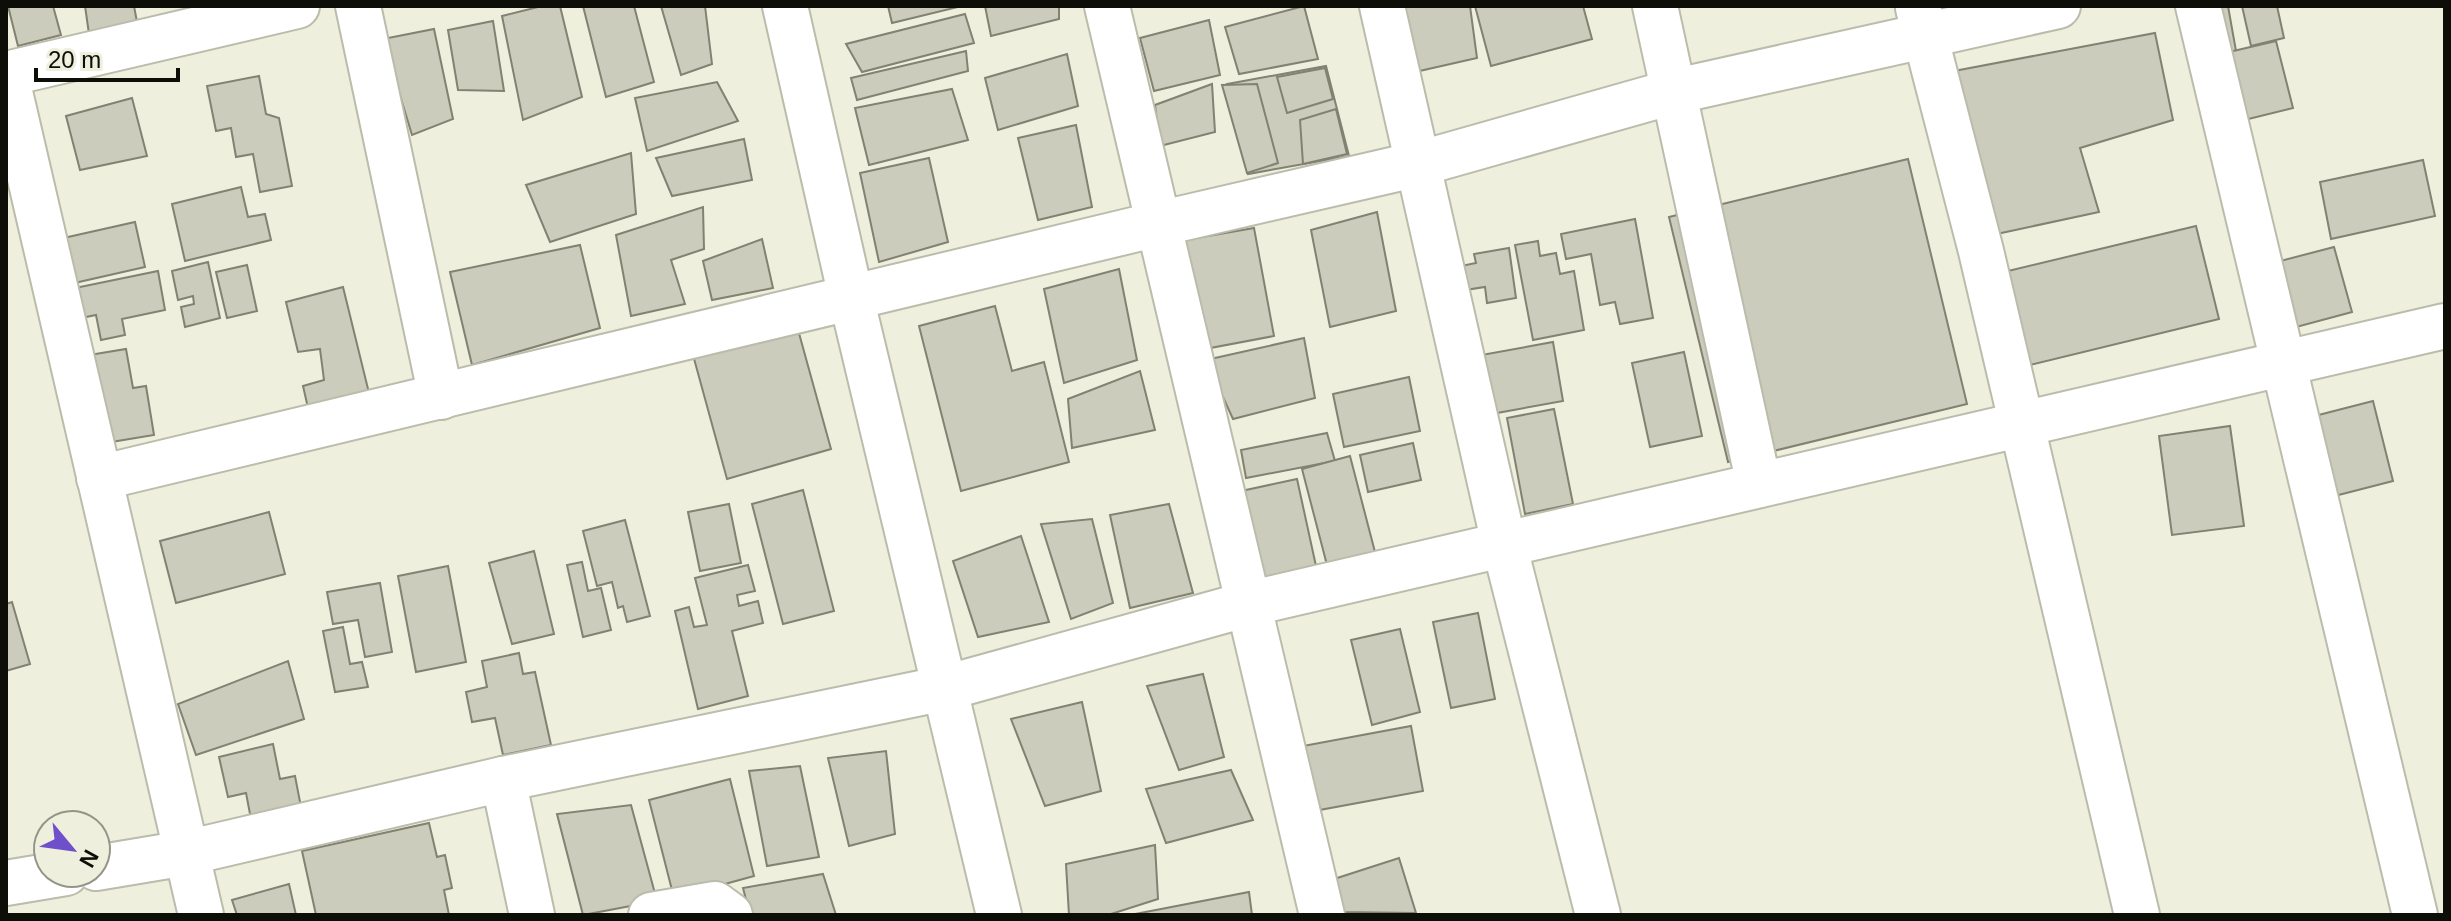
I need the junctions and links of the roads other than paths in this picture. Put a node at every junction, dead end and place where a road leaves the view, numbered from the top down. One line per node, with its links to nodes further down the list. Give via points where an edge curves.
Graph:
1 (297, 6): 10 (street)
2 (358, 6): 17 (street)
3 (785, 6): 14 (street)
4 (1107, 6): 13 (street)
5 (1382, 6): 12 (street)
6 (1655, 6): 11 (street)
7 (2058, 6): 9 (street)
8 (2198, 6): 16 (street)
9 (1921, 21): 11 (street); 18 (street)
10 (6, 75): 19 (street)
11 (1672, 92): 12 (street); 20 (street)
12 (1418, 164): 13 (street); 21 (street)
13 (1158, 224): 14 (street); 22 (street)
14 (851, 297): 17 (street); 23 (street)
15 (2445, 326): 16 (street)
16 (2284, 363): 18 (street); 37 (street)
17 (441, 397): 19 (street)
18 (2021, 424): 20 (street); 36 (street)
19 (99, 478): 25 (street)
20 (1759, 485): 21 (street)
21 (1504, 544): 22 (street); 35 (street)
22 (1248, 604): 23 (street); 34 (street)
23 (945, 688): 24 (street); 33 (street)
24 (503, 779): 25 (street); 30 (street)
25 (186, 853): 26 (street); 29 (street)
26 (112, 865)
27 (32, 879): 28 (street)
28 (6, 883)
29 (201, 915)
30 (532, 915)
31 (651, 915): 32 (street, via 715,904)
32 (730, 915)
33 (999, 915)
34 (1322, 915)
35 (1598, 915)
36 (2137, 915)
37 (2415, 915)

